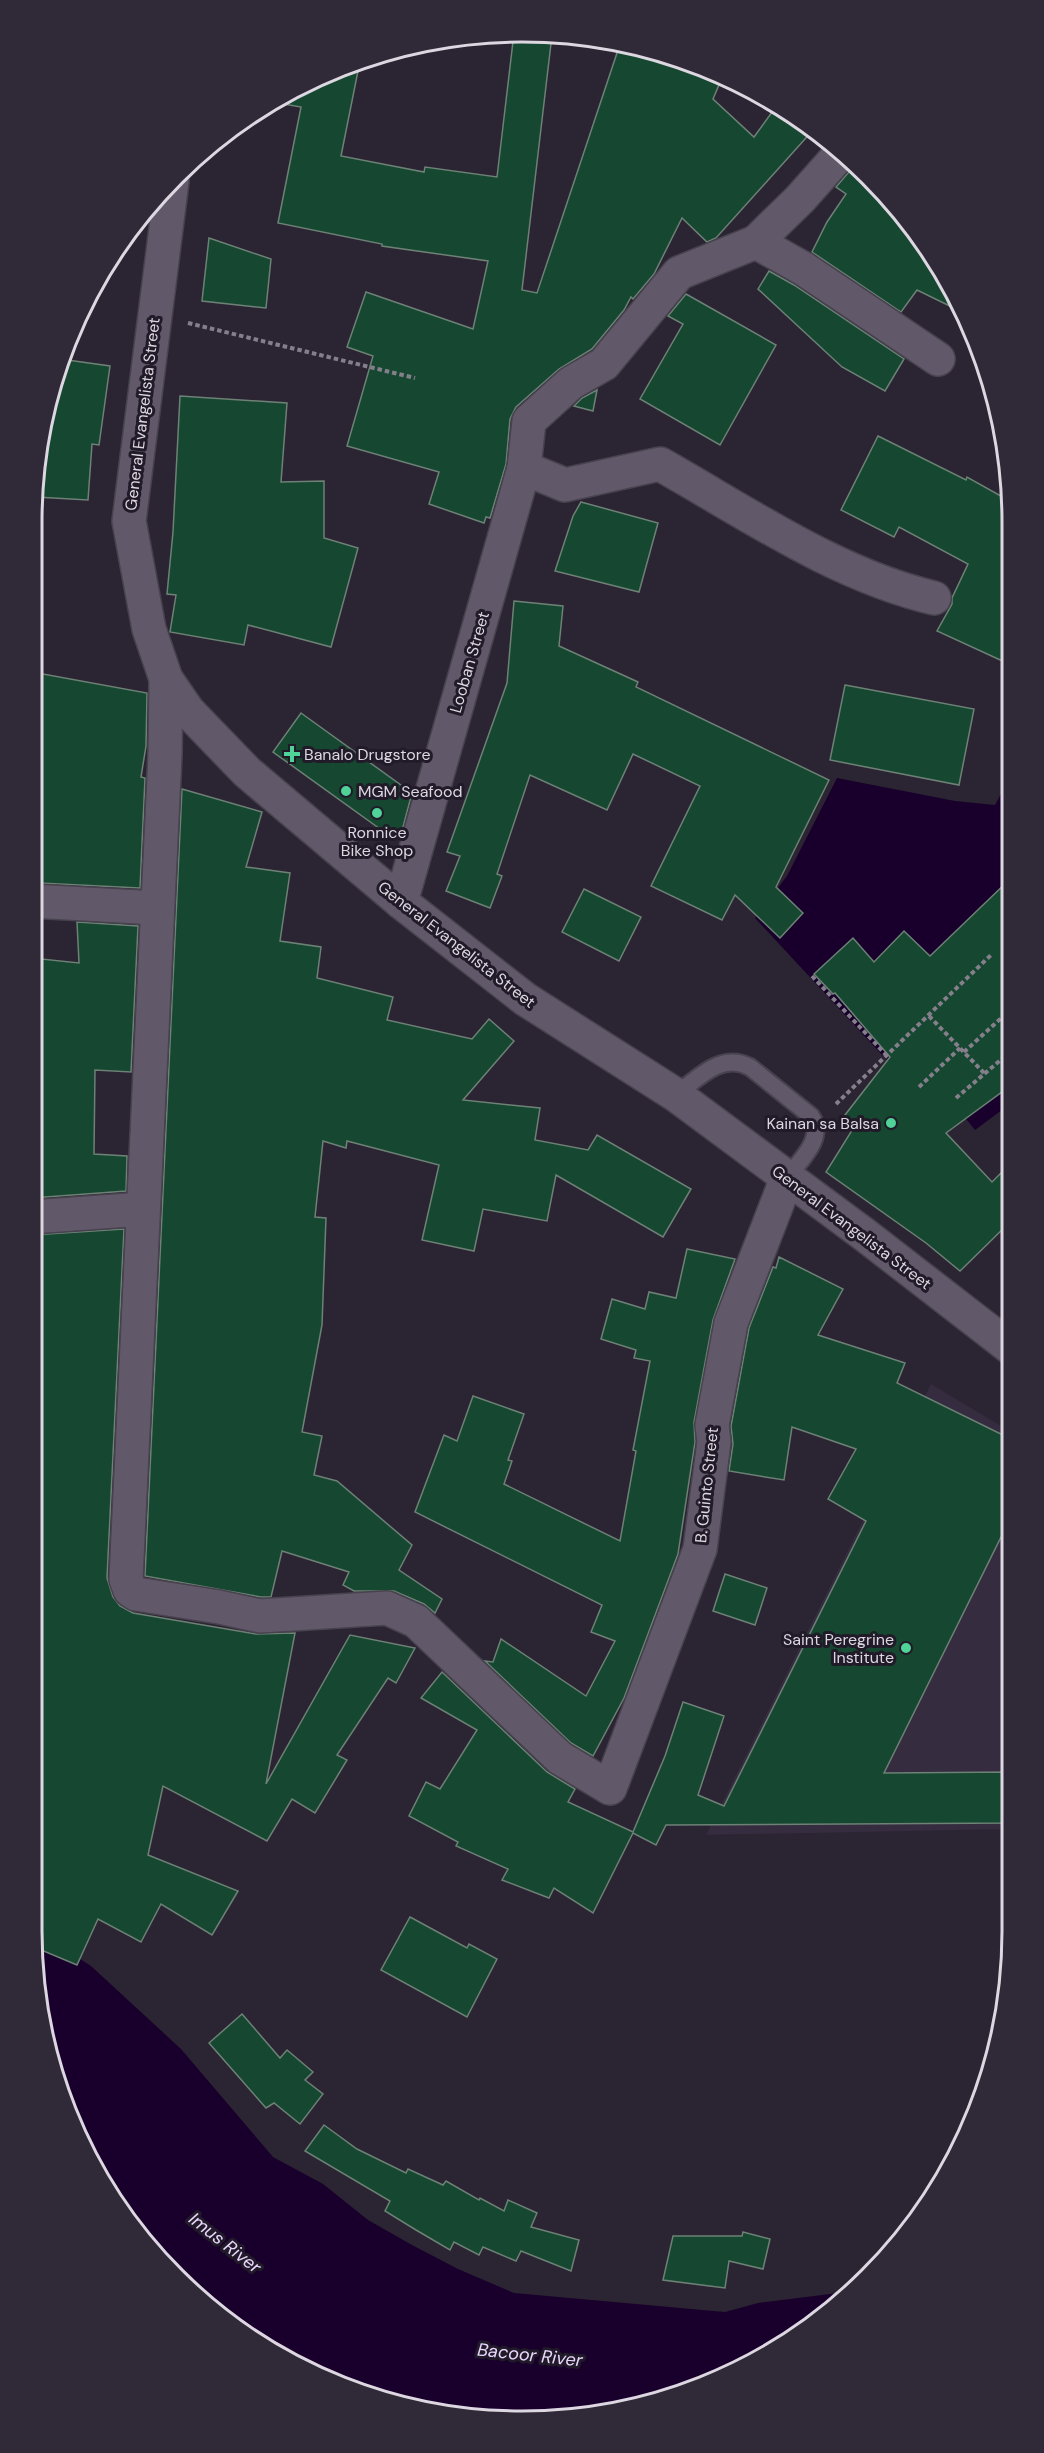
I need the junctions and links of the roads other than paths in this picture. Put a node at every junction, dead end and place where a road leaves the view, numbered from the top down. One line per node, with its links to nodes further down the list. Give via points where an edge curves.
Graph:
1 (836, 159): 3 (street)
2 (170, 197): 7 (street, General Evangelista Street, via 129,521 149,629)
3 (756, 242): 4 (street, via 804,269); 5 (street, Looban Street, via 679,273 604,363 571,383 529,421)
4 (938, 359)
5 (524, 468): 6 (street, via 566,485 660,464 819,554 905,591); 9 (street, Looban Street)
6 (934, 598)
7 (166, 679): 9 (street, General Evangelista Street, via 188,711 247,772); 10 (street)
8 (42, 902): 10 (street)
9 (401, 902): 11 (street, General Evangelista Street, via 525,999)
10 (156, 908): 13 (street)
11 (675, 1095): 12 (street, General Evangelista Street); 12 (lane, via 717,1065 740,1062 750,1067 816,1124 814,1141)
12 (787, 1178): 13 (street, B. Guinto Street, via 731,1323 712,1425 714,1442 700,1549 610,1788 560,1758 416,1621 387,1608 260,1616 130,1590 126,1579); 15 (street, General Evangelista Street)
13 (143, 1209): 14 (street)
14 (42, 1216)
15 (1002, 1341)

